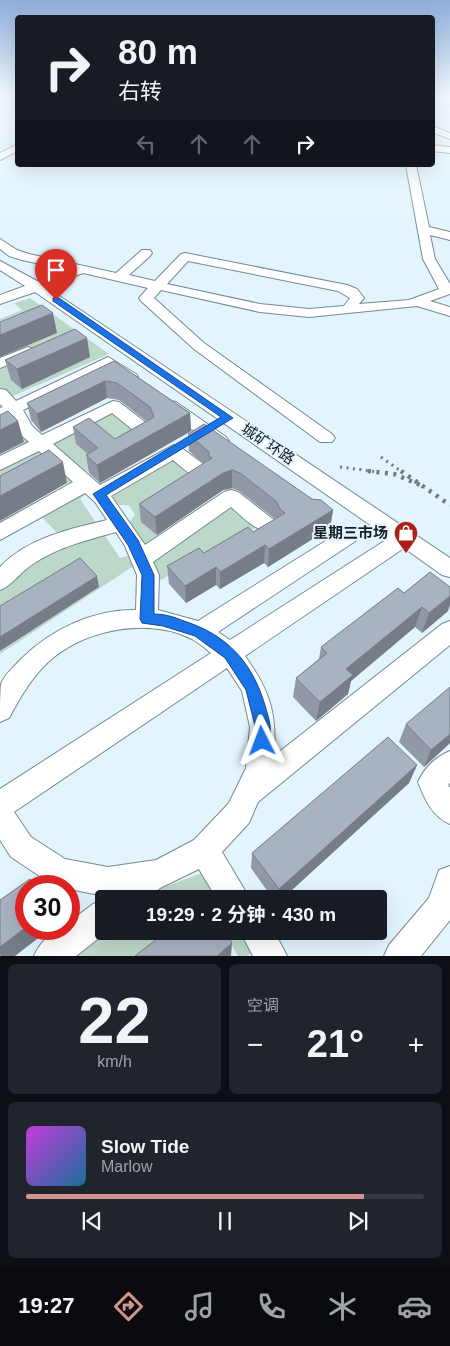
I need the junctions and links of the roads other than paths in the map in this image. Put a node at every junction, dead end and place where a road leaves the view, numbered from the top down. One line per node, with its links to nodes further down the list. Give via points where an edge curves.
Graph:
1 (15, 148): 4 (street)
2 (435, 148): 3 (street)
3 (450, 150)
4 (0, 156)
5 (410, 167): 6 (street)
6 (423, 229): 7 (street); 15 (street, via 429,259)
7 (448, 231)
8 (0, 243): 11 (street, via 12,253)
9 (146, 253): 12 (street)
10 (0, 265): 14 (street, 城矿环路)
11 (82, 269): 12 (street); 14 (street)
12 (118, 278): 13 (street)
13 (156, 286): 18 (street, via 260,308 310,313); 18 (street, via 185,257 342,288 357,298); 29 (street, via 146,298 199,346)
14 (35, 287): 16 (street); 26 (street, 城矿环路)
15 (448, 290): 17 (street)
16 (0, 300)
17 (417, 302): 18 (street); 19 (street)
18 (349, 309)
19 (450, 312)
20 (46, 344): 21 (street)
21 (0, 363)
22 (141, 385): 25 (street, via 108,362)
23 (0, 394): 25 (street)
24 (157, 397): 28 (street)
25 (7, 412): 30 (street)
26 (228, 418): 28 (street); 36 (street, 城矿环路)
27 (144, 430): 30 (street, via 113,406)
28 (206, 431): 31 (street); 32 (street)
29 (326, 438)
30 (42, 443): 33 (street); 35 (street)
31 (174, 451): 34 (street); 35 (street)
32 (238, 454)
33 (0, 464)
34 (199, 470)
35 (93, 489): 38 (street); 40 (street)
36 (342, 496): 37 (street); 42 (street, 城矿环路)
37 (326, 505)
38 (120, 524): 43 (street); 45 (street, via 46,545 12,566)
39 (267, 525): 43 (street, via 231,496)
40 (0, 532)
41 (350, 536): 48 (street)
42 (404, 538): 44 (street, 城矿环路); 49 (street)
43 (141, 559): 46 (street, via 148,575)
44 (450, 569)
45 (0, 581)
46 (147, 619): 48 (street, via 163,620); 50 (street, via 123,619 83,629 46,650 15,682)
47 (450, 630): 52 (street)
48 (200, 632): 49 (street)
49 (230, 653): 52 (street, via 253,687 263,726 259,770); 53 (street)
50 (2, 704)
51 (450, 764): 54 (street, via 432,782)
52 (248, 794): 56 (street, via 239,813)
53 (0, 805)
54 (450, 810)
55 (0, 815): 57 (street, via 21,847 60,873 108,882)
56 (204, 850): 57 (street); 60 (street)
57 (153, 875): 59 (street)
58 (450, 881): 65 (street, via 440,908)
59 (135, 890)
60 (229, 890)
61 (95, 922): 63 (street)
62 (261, 940): 64 (street)
63 (50, 956)
64 (271, 956)
65 (400, 956)

